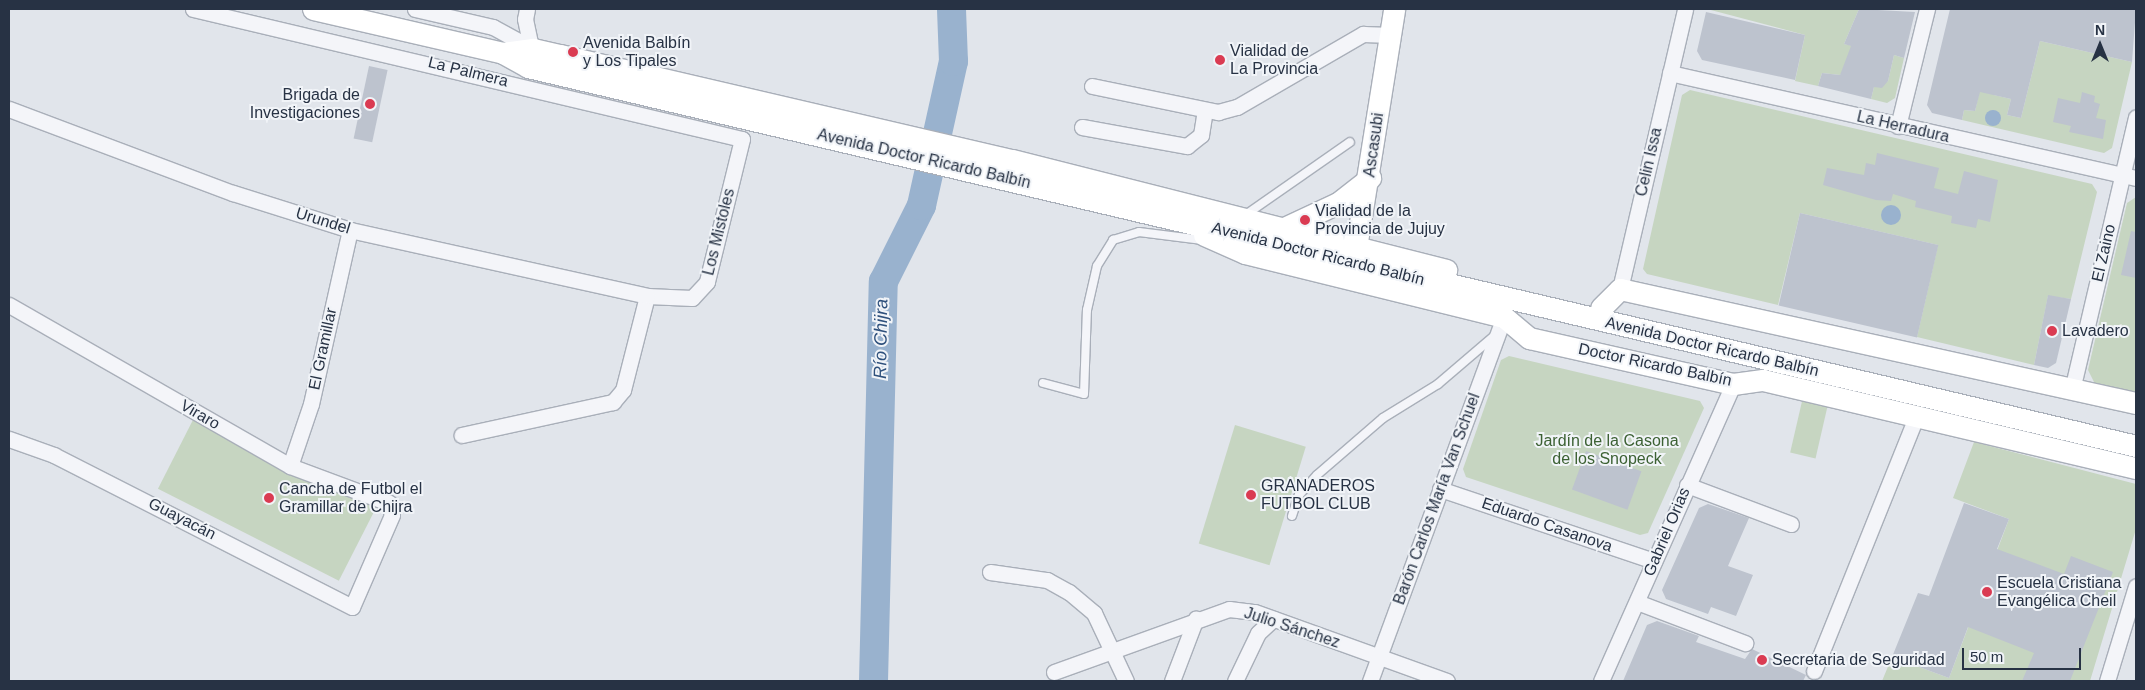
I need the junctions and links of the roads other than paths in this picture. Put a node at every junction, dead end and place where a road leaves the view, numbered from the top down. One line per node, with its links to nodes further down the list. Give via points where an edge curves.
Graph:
1 (193, 9): 10 (street, La Palmera)
2 (313, 9): 8 (main road, Avenida Doctor Ricardo Balbín)
3 (415, 9): 11 (street, via 493,27)
4 (528, 9): 11 (street, via 525,19)
5 (1394, 9): 9 (main road, Ascasubi)
6 (1684, 9): 12 (street, Celin Issa)
7 (1927, 9): 17 (street)
8 (376, 24): 10 (street); 11 (main road, Avenida Doctor Ricardo Balbín)
9 (1390, 35): 15 (street, via 1363,34 1237,107); 23 (main road, Ascasubi)
10 (371, 48): 19 (street, La Palmera)
11 (530, 58): 21 (main road, Avenida Doctor Ricardo Balbín)
12 (1670, 74): 17 (street, La Herradura); 30 (street, Celin Issa)
13 (1092, 86): 15 (street)
14 (9, 109): 27 (street, Urundel, via 233,193)
15 (1205, 110): 18 (street, via 1201,135 1188,146)
16 (2136, 117): 22 (street, El Zaino)
17 (1898, 126): 22 (street, La Herradura)
18 (1082, 127)
19 (742, 139): 31 (street, Los Mistoles, via 707,282 692,298)
20 (1350, 142): 24 (lane)
21 (1011, 169): 24 (main road, Avenida Doctor Ricardo Balbín); 25 (main road, Avenida Doctor Ricardo Balbín)
22 (2130, 176): 37 (street, El Zaino)
23 (1370, 178): 26 (main road, via 1338,204); 29 (main road, Ascasubi)
24 (1238, 220): 26 (main road, Avenida Doctor Ricardo Balbín)
25 (1188, 222): 28 (main road, Doctor Ricardo Balbín); 29 (main road, Avenida Doctor Ricardo Balbín)
26 (1282, 229): 29 (main road, Avenida Doctor Ricardo Balbín)
27 (350, 230): 31 (street, Urundel); 44 (street, El Gramillar, via 311,404)
28 (1218, 242): 29 (main road, Doctor Ricardo Balbín); 35 (lane, via 1139,232 1113,240 1097,266 1087,310 1084,394)
29 (1353, 264): 33 (main road, Avenida Doctor Ricardo Balbín); 34 (main road, Doctor Ricardo Balbín); 43 (main road, Avenida Doctor Ricardo Balbín)
30 (1620, 289): 33 (main road); 37 (main road)
31 (647, 296): 41 (street, via 623,390 613,402)
32 (9, 305): 44 (street, Viraro)
33 (1601, 308): 40 (main road, Avenida Doctor Ricardo Balbín)
34 (1502, 324): 36 (main road, Doctor Ricardo Balbín, via 1529,338); 47 (street, Barón Carlos María Van Schuel); 49 (lane, via 1438,384 1383,418 1318,475 1300,495)
35 (1042, 383)
36 (1734, 384): 39 (main road, Doctor Ricardo Balbín, via 1763,380); 46 (street, Gabriel Orias)
37 (2072, 390): 38 (main road)
38 (2136, 403)
39 (1916, 418): 45 (main road, Doctor Ricardo Balbín); 60 (street)
40 (2136, 431)
41 (462, 435)
42 (9, 439): 48 (street, Guayacán, via 54,455 352,607)
43 (2136, 446)
44 (290, 466): 48 (street, Viraro, via 389,503)
45 (2136, 468)
46 (1687, 485): 50 (street); 51 (street, Gabriel Orias)
47 (1440, 489): 51 (street, Eduardo Casanova); 59 (street, Barón Carlos María Van Schuel)
48 (392, 515)
49 (1292, 516)
50 (1791, 524)
51 (1654, 561): 54 (street, Gabriel Orias)
52 (990, 572): 58 (street, via 1047,580 1069,592 1094,613)
53 (2136, 586): 68 (street)
54 (1637, 602): 57 (street); 67 (street, Gabriel Orias)
55 (1196, 618): 56 (street, Julio Sánchez, via 1228,609); 58 (street, Julio Sánchez, via 1160,636); 63 (street)
56 (1273, 619): 59 (street, Julio Sánchez); 64 (street, via 1258,633)
57 (1745, 643)
58 (1112, 648): 61 (street, Julio Sánchez); 62 (street)
59 (1380, 658): 65 (street, Barón Carlos María Van Schuel); 66 (street, Julio Sánchez)
60 (1814, 671)
61 (1054, 672)
62 (1126, 681)
63 (1172, 681)
64 (1235, 681)
65 (1370, 681)
66 (1447, 681)
67 (1601, 681)
68 (2107, 681)

